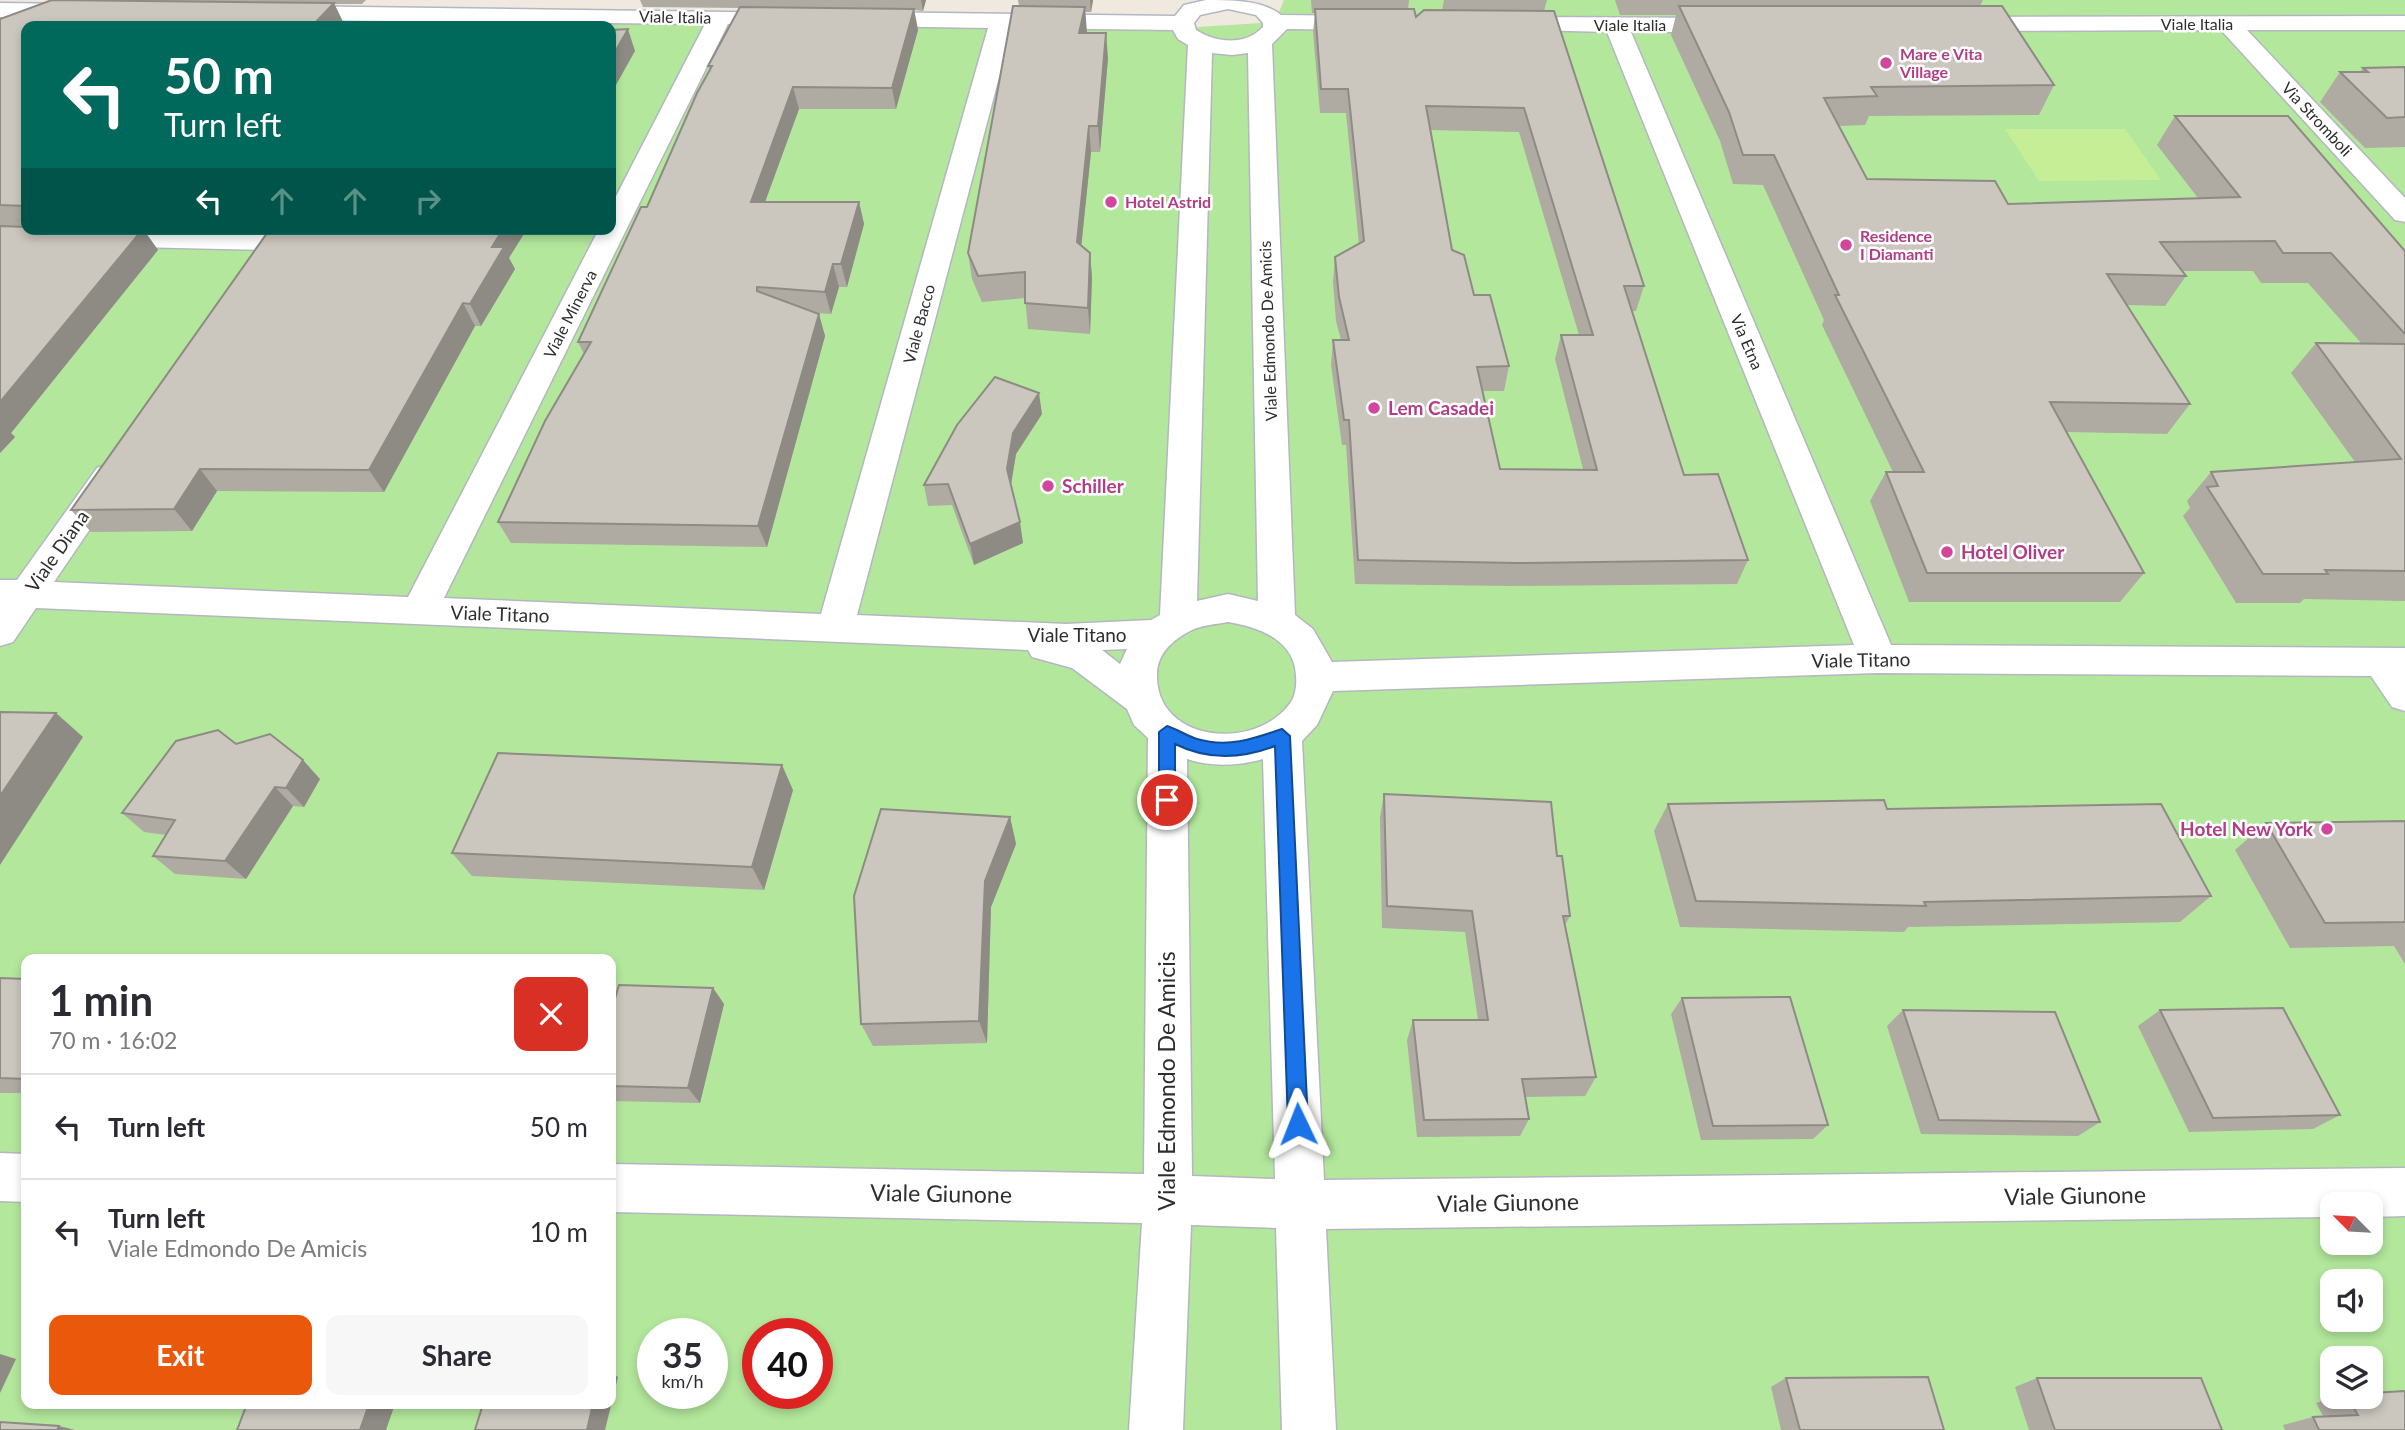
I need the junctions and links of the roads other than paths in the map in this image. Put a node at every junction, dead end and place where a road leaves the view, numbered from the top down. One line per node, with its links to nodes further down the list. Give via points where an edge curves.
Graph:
1 (1228, 1): 17 (street, via 1264,10); 18 (street, via 1192,10)
2 (0, 10): 3 (street)
3 (102, 11)
4 (265, 13): 8 (street, Viale Italia)
5 (720, 18): 6 (street, Viale Italia); 8 (street, Viale Italia); 20 (street, Viale Minerva)
6 (801, 19)
7 (841, 19): 9 (street)
8 (423, 20)
9 (1002, 21): 18 (street); 30 (street, Viale Bacco)
10 (1384, 23): 17 (street)
11 (2228, 23): 12 (street, Viale Italia); 14 (street, Viale Italia); 19 (street, Via Stromboli)
12 (2405, 23)
13 (1480, 24): 15 (street, Viale Italia)
14 (1935, 24)
15 (1616, 25): 16 (street, Viale Italia); 33 (street, Via Etna)
16 (1741, 25)
17 (1268, 32): 18 (street, via 1236,47); 28 (street, Viale Edmondo De Amicis)
18 (1191, 33): 29 (street)
19 (2405, 214)
20 (616, 223)
21 (610, 235): 27 (street, Viale Minerva)
22 (0, 236): 23 (street)
23 (278, 236): 24 (street)
24 (249, 276)
25 (130, 447): 26 (street, Viale Diana)
26 (13, 594): 27 (street, Viale Titano); 31 (street, Viale Diana)
27 (419, 611): 30 (street, Viale Titano)
28 (1277, 621): 29 (street, via 1253,611 1228,608 1202,610); 35 (street, via 1298,636 1311,655)
29 (1167, 626): 32 (street, Viale Titano, via 1066,638); 37 (street, via 1141,655 1135,678)
30 (835, 628): 32 (street, Viale Titano)
31 (0, 632)
32 (999, 635): 37 (street, Viale Titano, via 1084,657)
33 (1878, 659): 34 (street, Viale Titano); 35 (street, Viale Titano)
34 (2393, 662): 36 (street)
35 (1317, 677): 38 (street, via 1313,699 1302,719)
36 (2405, 696)
37 (1153, 715): 38 (street, via 1193,745 1224,751 1255,747); 43 (street, Viale Edmondo De Amicis)
38 (1282, 736): 44 (street)
39 (0, 1177): 40 (street)
40 (21, 1178)
41 (616, 1188): 43 (street, Viale Giunone)
42 (2405, 1192): 44 (street, Viale Giunone)
43 (1168, 1199): 44 (street, Viale Giunone); 45 (street, Viale Edmondo De Amicis)
44 (1301, 1205): 46 (street)
45 (1156, 1430)
46 (1309, 1430)

